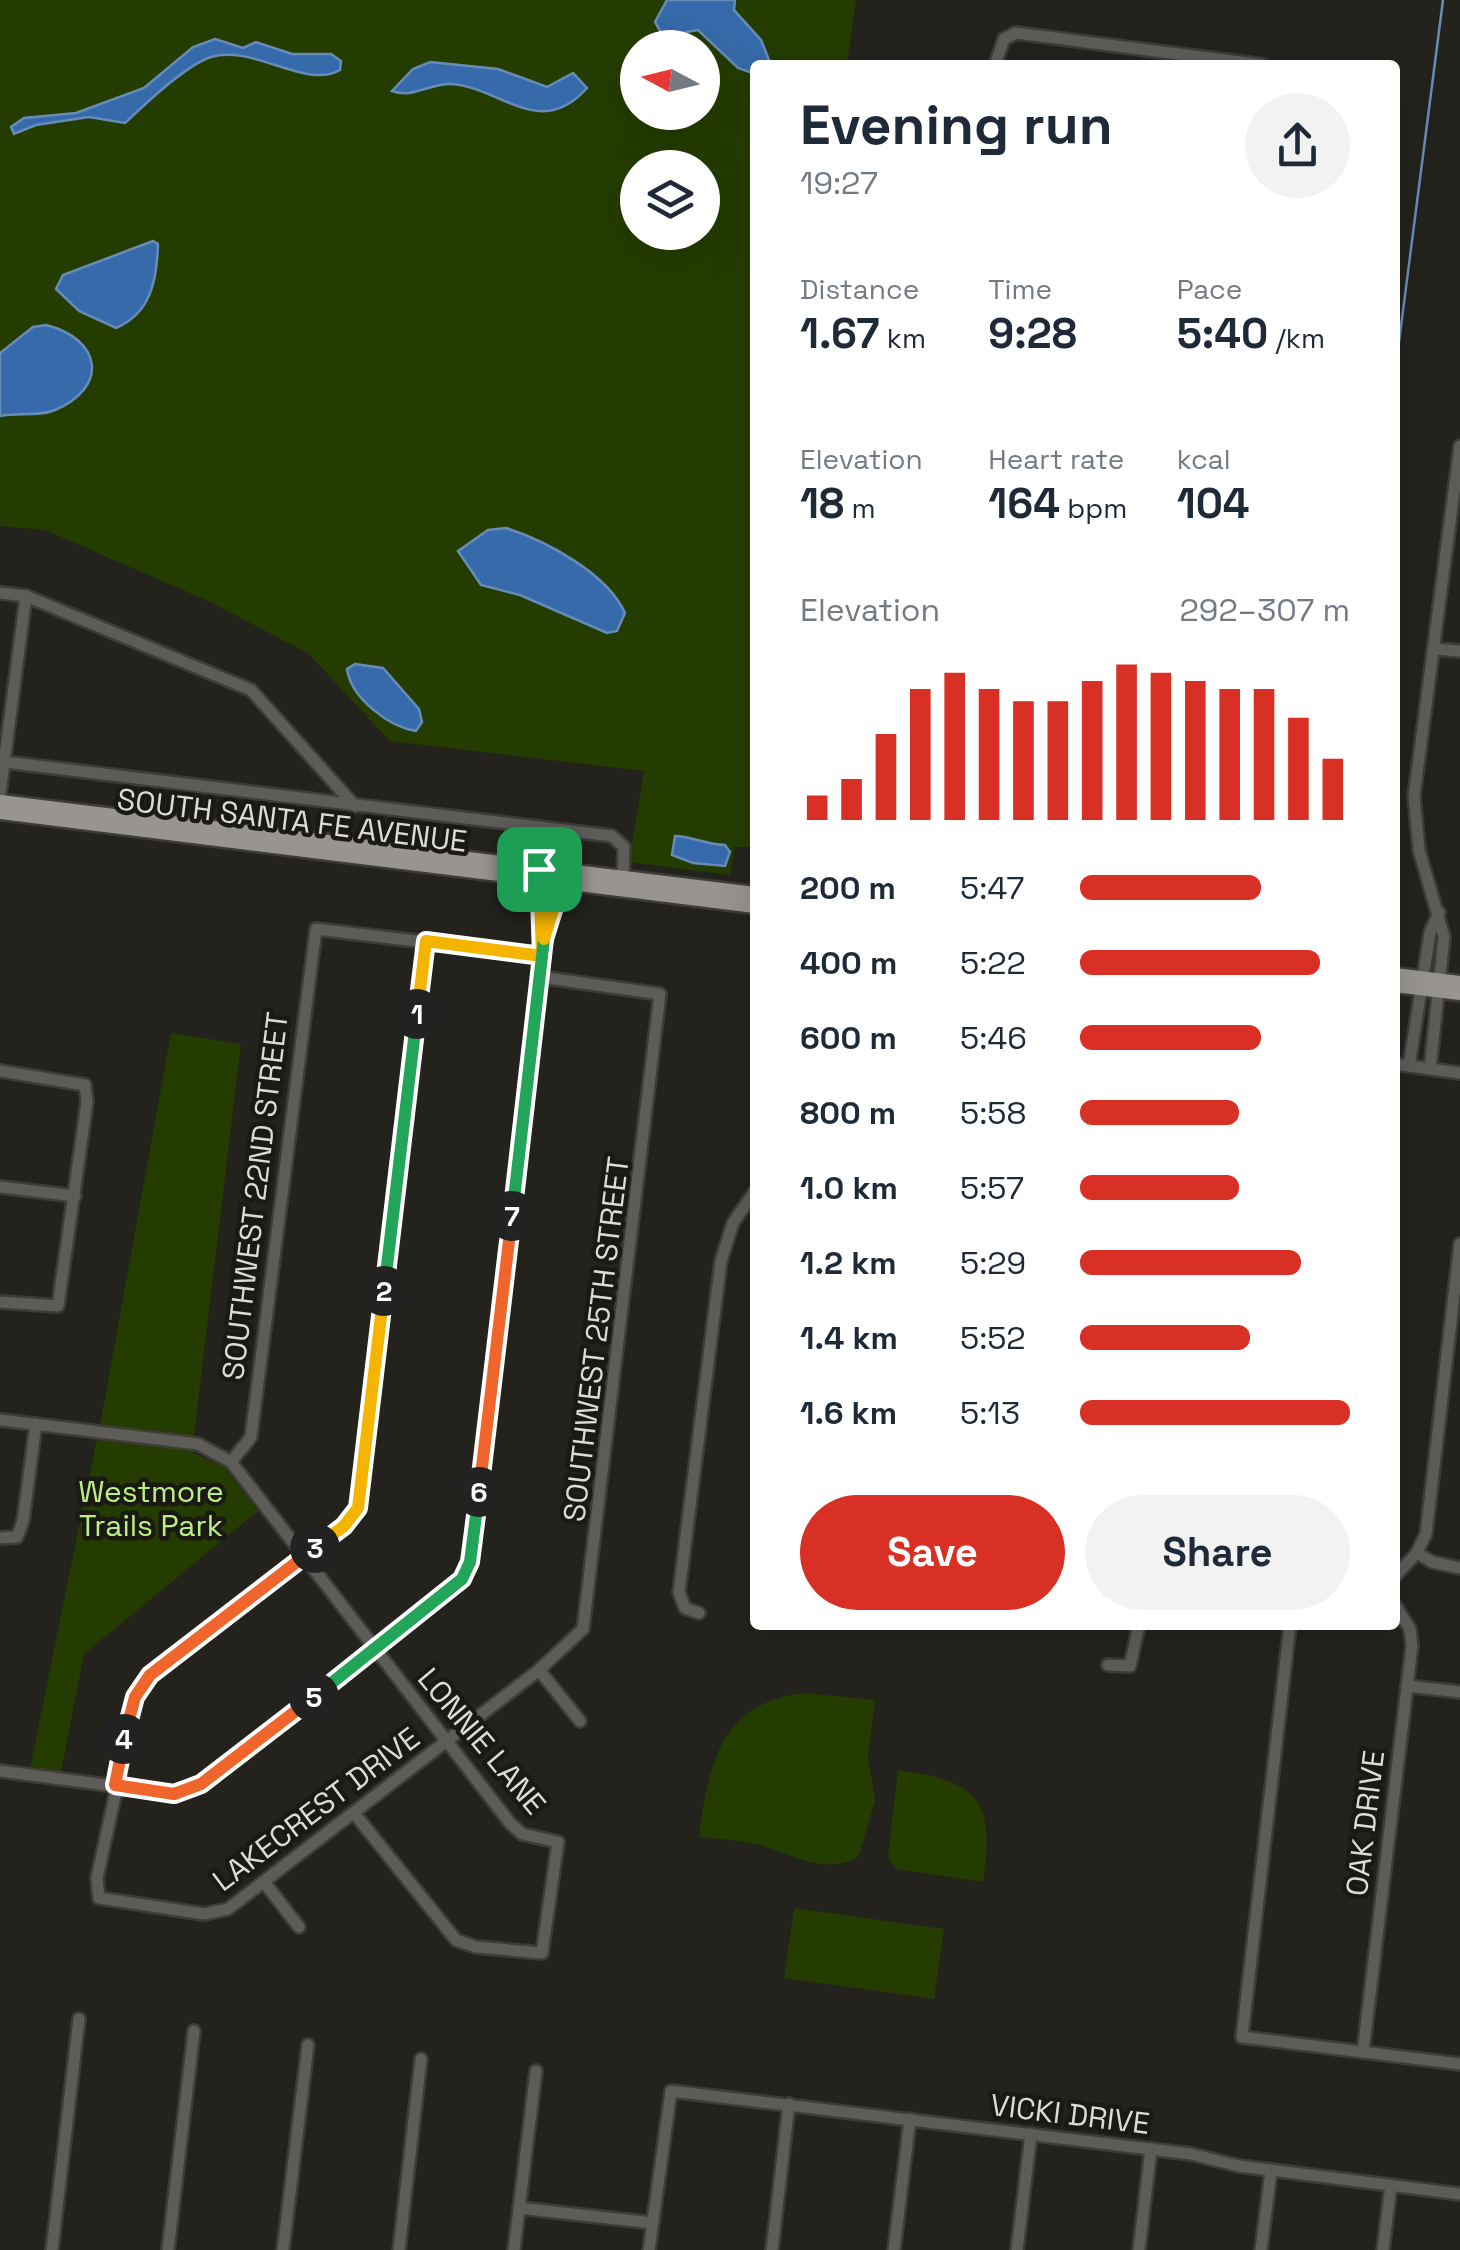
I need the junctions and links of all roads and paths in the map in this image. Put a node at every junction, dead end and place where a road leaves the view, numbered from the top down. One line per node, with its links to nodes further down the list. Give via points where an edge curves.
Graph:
1 (998, 60): 2 (street, via 1004,39 1024,34)
2 (1225, 60)
3 (1460, 446): 6 (street)
4 (0, 593): 5 (street)
5 (26, 596): 8 (street); 11 (street, via 251,690)
6 (1435, 650): 7 (street); 18 (street, via 1413,808 1418,850)
7 (1460, 651)
8 (5, 762): 9 (street); 11 (street)
9 (0, 793)
10 (0, 802): 13 (main road, SOUTH SANTA FE AVENUE)
11 (355, 806): 15 (street, via 612,836 624,847)
12 (0, 812): 13 (main road, SOUTH SANTA FE AVENUE)
13 (538, 874): 14 (main road, SOUTH SANTA FE AVENUE); 19 (street)
14 (564, 877): 15 (main road, SOUTH SANTA FE AVENUE); 17 (main road, SOUTH SANTA FE AVENUE); 19 (street)
15 (623, 879): 16 (main road, SOUTH SANTA FE AVENUE)
16 (750, 893)
17 (750, 905)
18 (1440, 912): 24 (street); 27 (street)
19 (544, 937): 21 (street)
20 (426, 941): 21 (street); 41 (street, SOUTHWEST 22ND STREET, via 316,929 251,1437); 44 (street, via 358,1508)
21 (542, 956): 22 (street)
22 (540, 977): 51 (street, via 470,1562 456,1585); 53 (street, SOUTHWEST 25TH STREET, via 660,994 588,1613 579,1636)
23 (1400, 977): 24 (main road)
24 (1420, 983): 26 (main road); 27 (main road); 29 (street)
25 (1460, 983): 27 (main road)
26 (1400, 985)
27 (1438, 985): 28 (main road); 30 (street)
28 (1460, 993)
29 (1402, 1065): 30 (street)
30 (1430, 1069): 32 (street)
31 (0, 1071): 34 (street, via 86,1085)
32 (1460, 1073)
33 (0, 1187): 34 (street)
34 (75, 1196): 38 (street, via 58,1306)
35 (750, 1199): 47 (street, via 726,1240 718,1280 678,1592 685,1608)
36 (1460, 1244): 37 (street)
37 (1457, 1297): 43 (street, via 1427,1528)
38 (0, 1302)
39 (0, 1420): 40 (street, LONNIE LANE)
40 (36, 1424): 41 (street, LONNIE LANE, via 198,1444); 42 (street, via 23,1520 16,1537)
41 (230, 1462): 44 (street, LONNIE LANE)
42 (0, 1538)
43 (1417, 1553): 45 (street); 46 (street)
44 (304, 1556): 51 (street, LONNIE LANE); 59 (street, via 143,1683)
45 (1460, 1568)
46 (1400, 1571)
47 (699, 1613)
48 (1400, 1615): 54 (street, OAK DRIVE, via 1411,1638)
49 (1138, 1630): 52 (street, via 1130,1666)
50 (1289, 1630): 66 (street, via 1242,2037)
51 (376, 1649): 57 (street, LONNIE LANE); 59 (street, via 192,1790 168,1794)
52 (1108, 1665)
53 (539, 1670): 56 (street); 57 (street, LAKECREST DRIVE)
54 (1408, 1686): 55 (street); 66 (street, OAK DRIVE)
55 (1460, 1692)
56 (580, 1721)
57 (446, 1742): 60 (street, LAKECREST DRIVE); 60 (street, LONNIE LANE, via 516,1831 558,1842 542,1953 456,1940)
58 (0, 1772): 59 (street)
59 (115, 1785): 61 (street, LAKECREST DRIVE, via 99,1898 210,1914)
60 (354, 1813): 61 (street, LAKECREST DRIVE)
61 (264, 1882): 62 (street)
62 (298, 1927)
63 (80, 2018): 79 (street)
64 (194, 2031): 80 (street)
65 (308, 2046): 81 (street)
66 (1364, 2052): 68 (street)
67 (421, 2060): 82 (street)
68 (1460, 2064)
69 (536, 2071): 77 (street)
70 (789, 2104): 71 (street, VICKI DRIVE); 78 (street, VICKI DRIVE, via 672,2092); 85 (street)
71 (910, 2120): 72 (street, VICKI DRIVE); 86 (street)
72 (1031, 2134): 73 (street, VICKI DRIVE); 87 (street)
73 (1151, 2149): 74 (street, VICKI DRIVE); 88 (street)
74 (1271, 2170): 75 (street, VICKI DRIVE); 89 (street)
75 (1391, 2185): 76 (street, VICKI DRIVE); 90 (street)
76 (1460, 2194)
77 (519, 2208): 78 (street); 83 (street)
78 (652, 2223): 84 (street)
79 (52, 2250)
80 (168, 2250)
81 (283, 2250)
82 (399, 2250)
83 (514, 2250)
84 (650, 2250)
85 (772, 2250)
86 (894, 2250)
87 (1017, 2250)
88 (1139, 2250)
89 (1261, 2250)
90 (1384, 2250)

